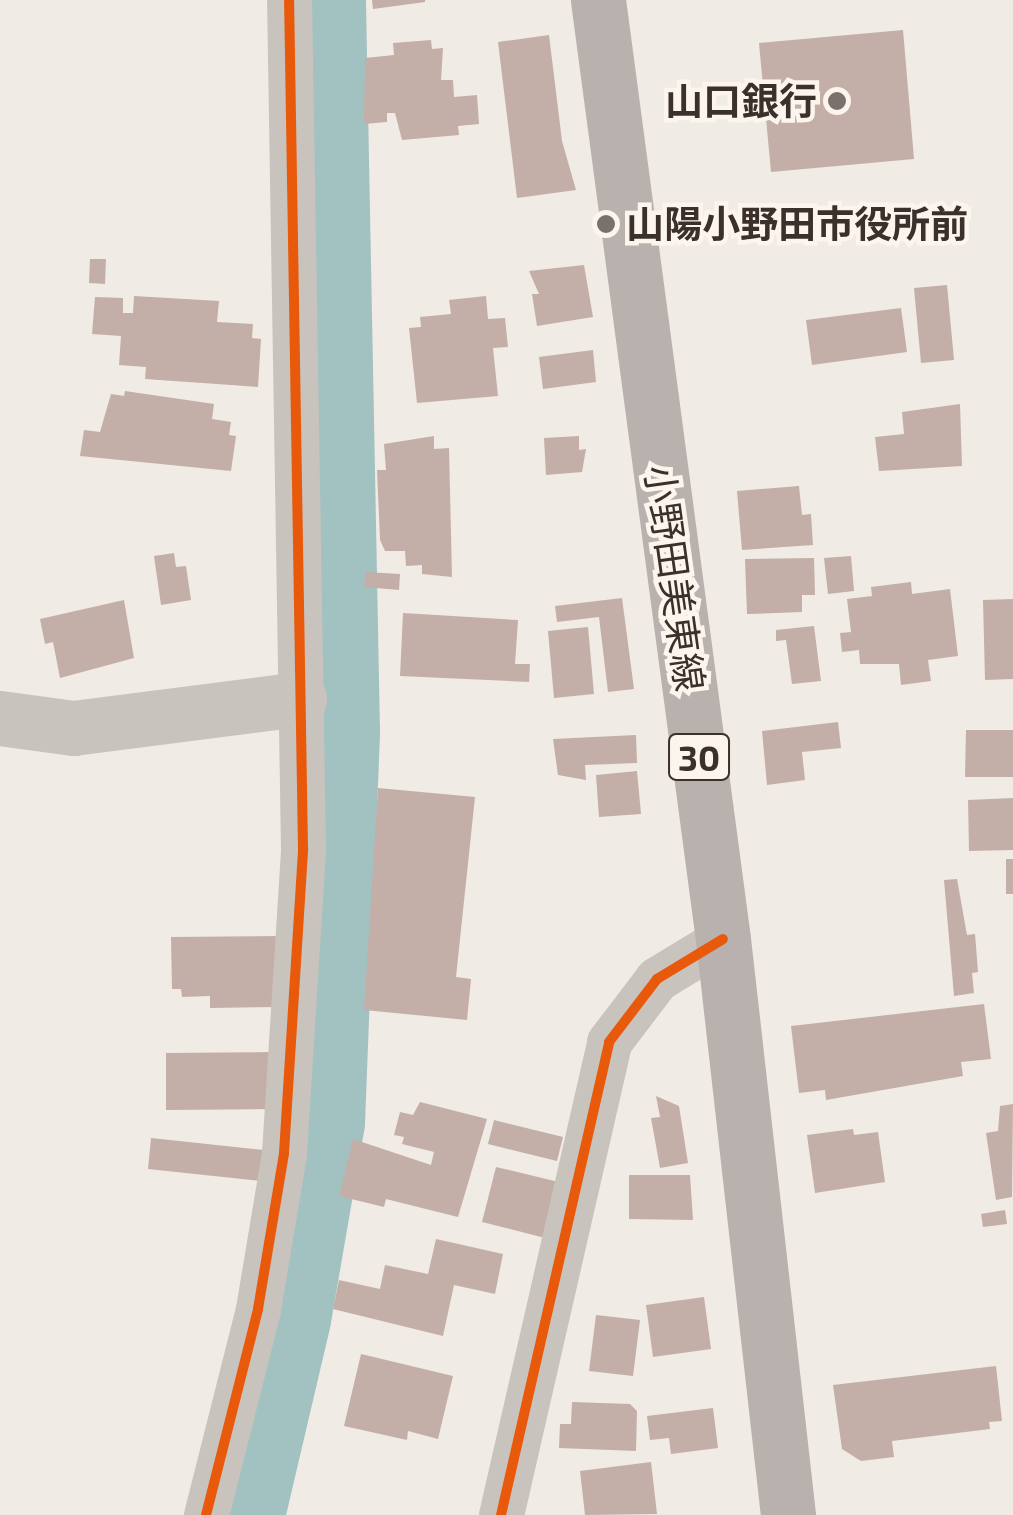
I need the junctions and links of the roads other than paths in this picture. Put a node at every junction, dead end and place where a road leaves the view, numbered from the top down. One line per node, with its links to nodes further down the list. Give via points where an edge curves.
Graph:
1 (289, 0): 3 (street)
2 (598, 0): 5 (main road, 小野田美東線 / 30)
3 (299, 699): 4 (street, via 73,728); 6 (street, via 303,849 284,1153 258,1309)
4 (0, 718)
5 (723, 939): 7 (street, via 657,980 609,1042); 8 (main road, 小野田美東線 / 30)
6 (206, 1515)
7 (501, 1515)
8 (788, 1515)

